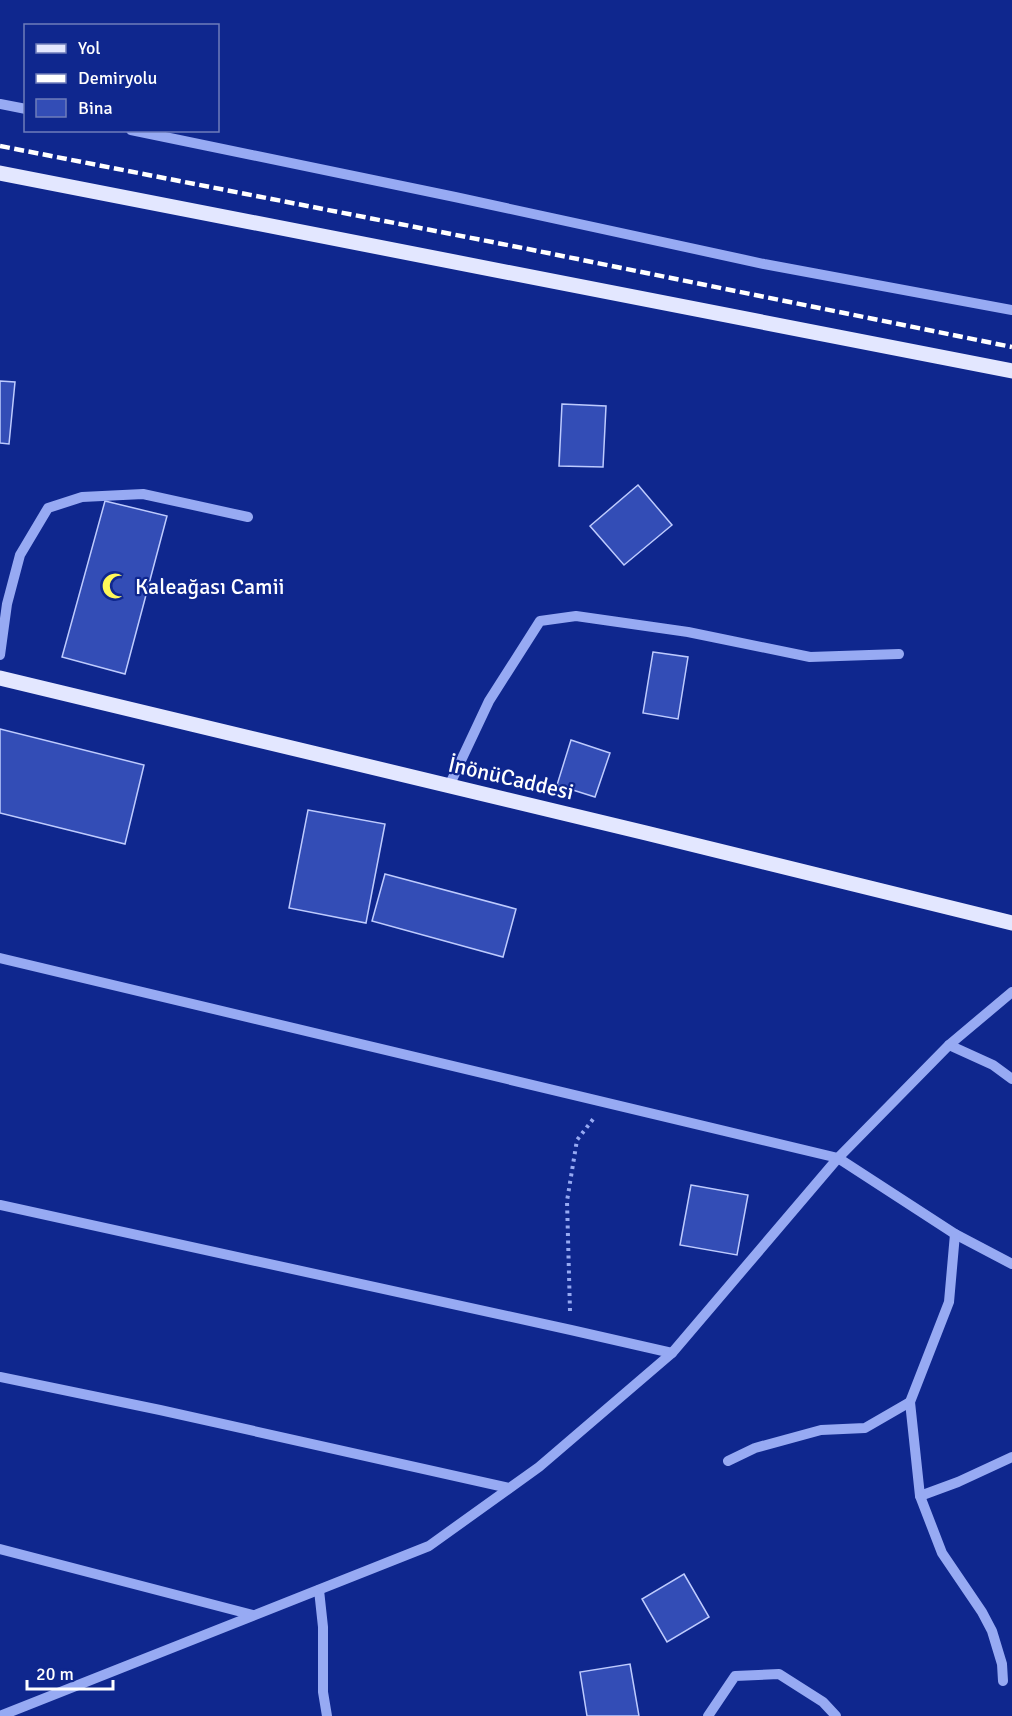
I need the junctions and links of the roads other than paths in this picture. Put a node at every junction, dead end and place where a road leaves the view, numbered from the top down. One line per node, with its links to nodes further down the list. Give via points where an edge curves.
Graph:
1 (0, 104): 2 (street)
2 (24, 109)
3 (140, 132): 5 (street, via 764,264)
4 (0, 172): 6 (main road)
5 (1012, 310)
6 (1012, 371)
7 (248, 517): 9 (street, via 143,494 82,497 48,508 20,555 7,604)
8 (899, 654): 11 (street, via 810,657 688,632 576,616 540,621 489,701)
9 (0, 655)
10 (0, 678): 11 (main road, İnönüCaddesi)
11 (449, 786): 12 (main road, İnönüCaddesi)
12 (1012, 923)
13 (0, 958): 17 (street)
14 (1012, 992): 15 (street)
15 (949, 1045): 16 (street, via 993,1065); 17 (street)
16 (1012, 1079)
17 (838, 1158): 19 (street); 21 (street)
18 (0, 1205): 21 (street)
19 (955, 1234): 20 (street); 23 (street, via 949,1302)
20 (1012, 1264)
21 (672, 1353): 26 (street)
22 (0, 1377): 26 (street)
23 (910, 1402): 25 (street, via 865,1428 821,1430 755,1448); 27 (street)
24 (1012, 1457): 27 (street)
25 (728, 1461)
26 (509, 1488): 29 (street, via 429,1546)
27 (920, 1496): 31 (street, via 942,1553 992,1630)
28 (0, 1549): 30 (street)
29 (319, 1590): 30 (street); 33 (street)
30 (253, 1615): 32 (street)
31 (1003, 1681)
32 (0, 1716)
33 (327, 1716)
34 (708, 1716): 35 (street, via 735,1676 779,1674 823,1702)
35 (836, 1716)

